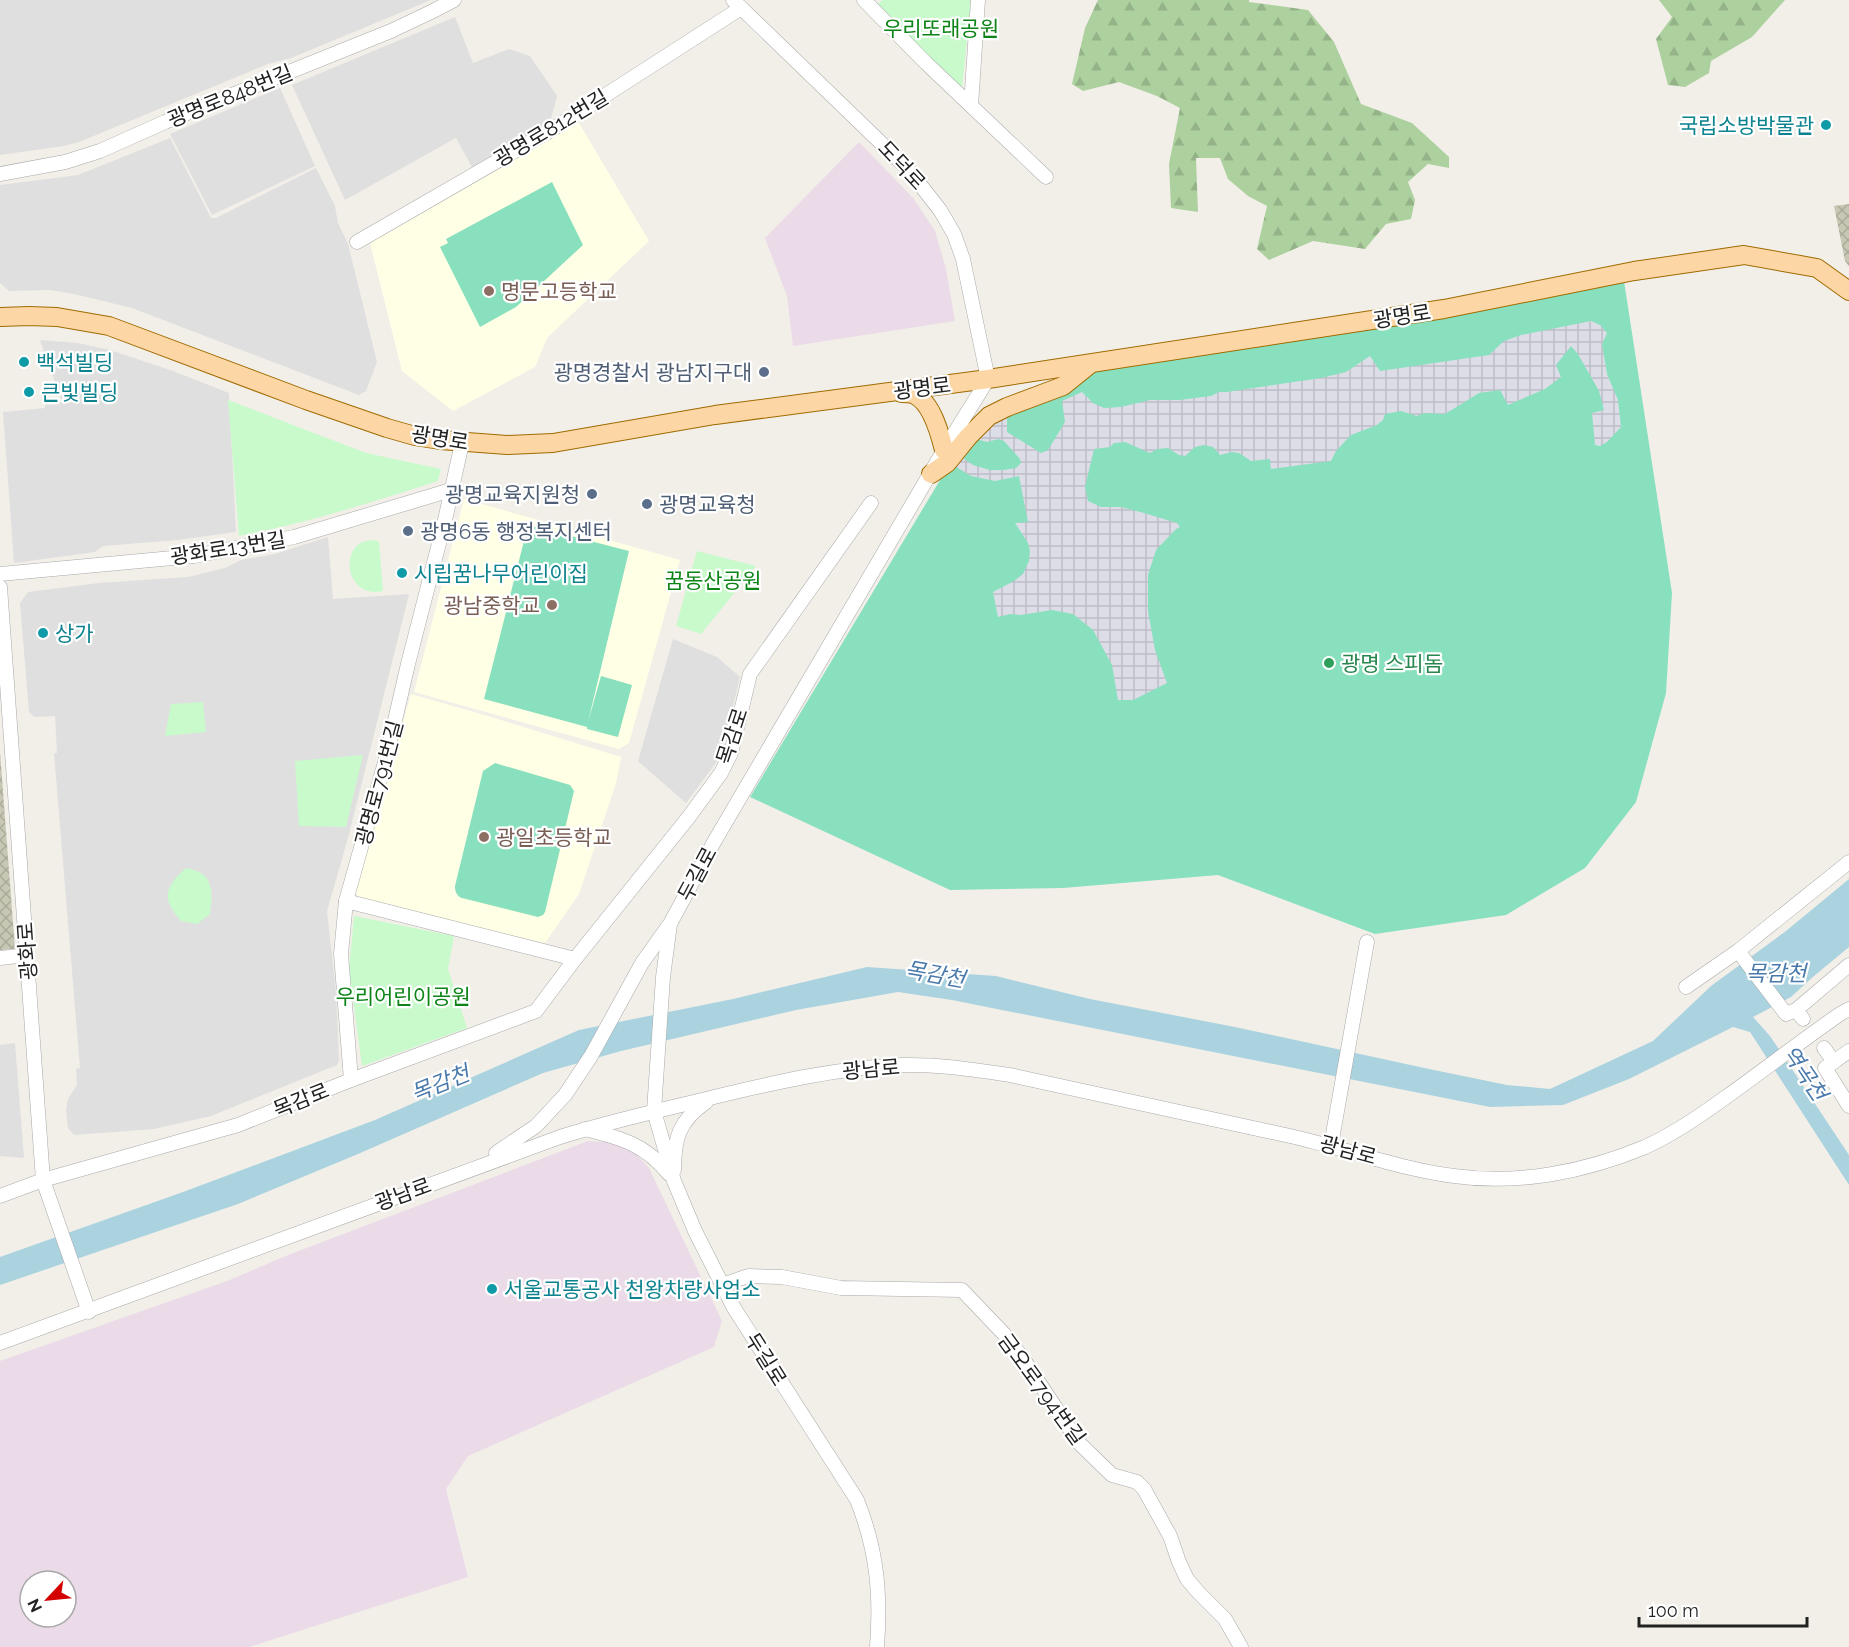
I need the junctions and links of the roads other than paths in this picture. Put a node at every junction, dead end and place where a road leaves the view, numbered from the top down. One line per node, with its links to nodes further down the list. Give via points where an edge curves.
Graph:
1 (454, 0): 6 (street, 광명로848번길, via 391,31 100,150 65,162)
2 (978, 0): 5 (street)
3 (870, 2): 5 (street)
4 (737, 4): 8 (street, 광명로812번길, via 553,129); 12 (street, 도덕로, via 907,168 940,210 963,259)
5 (971, 106): 7 (street)
6 (0, 174)
7 (1046, 177)
8 (357, 242)
9 (1849, 291): 11 (main road, 광명로, via 1817,268 1744,255 1634,271 1444,309)
10 (0, 317): 14 (main road, 광명로, via 57,317 109,326 387,428)
11 (1091, 364): 12 (main road, 광명로); 16 (main road, via 1063,386 989,416 947,464)
12 (988, 380): 13 (main road, 광명로); 15 (street, 두길로)
13 (893, 392): 14 (main road, 광명로, via 715,415 553,443); 15 (main road, via 916,396 925,403)
14 (462, 443): 17 (street, 광명로791번길)
15 (944, 450): 16 (street, 두길로)
16 (931, 474): 24 (street, 두길로, via 732,810)
17 (451, 490): 19 (street, 광화로13번길, via 294,537 194,556); 23 (street, 광명로791번길, via 387,755)
18 (872, 503): 29 (street, 목감로, via 750,674 731,753 721,772)
19 (0, 574)
20 (0, 587): 21 (street, 광화로)
21 (5, 723): 27 (street, 광화로)
22 (1849, 862): 26 (street)
23 (346, 902): 29 (street); 36 (street, 광명로791번길, via 341,954)
24 (670, 924): 39 (street, 두길로); 42 (street, via 642,963 591,1056 558,1104 536,1126)
25 (1367, 942): 41 (street)
26 (1738, 951): 30 (street, via 1795,1015); 31 (street)
27 (27, 955): 28 (street); 43 (street, 광화로)
28 (0, 958)
29 (575, 959): 36 (street, 목감로, via 536,1011)
30 (1849, 965)
31 (1686, 987)
32 (1849, 1010): 41 (street, 광남로, via 1682,1127 1647,1146 1597,1164 1516,1178 1453,1176)
33 (1824, 1048): 35 (street)
34 (1849, 1051): 35 (street)
35 (1834, 1062): 38 (street, via 1825,1068)
36 (351, 1080): 43 (street, 목감로, via 238,1125)
37 (711, 1098): 39 (street, 광남로); 41 (street, 광남로, via 826,1072 903,1065 947,1066 1010,1075); 44 (street, via 682,1125 675,1147)
38 (1849, 1106)
39 (654, 1111): 40 (street, 광남로); 44 (street, 두길로)
40 (585, 1129): 42 (street, 광남로); 44 (street, via 640,1147)
41 (1331, 1145)
42 (472, 1169): 47 (street, 광남로)
43 (43, 1180): 45 (street, 목감로); 47 (street, 광화로)
44 (674, 1181): 46 (street, 두길로)
45 (0, 1196)
46 (722, 1285): 49 (street, 두길로, via 857,1500 877,1570); 50 (street, 금오로794번길, via 748,1276 782,1277 841,1288 962,1290 1022,1357 1079,1443 1112,1475 1137,1482 1144,1489 1170,1536 1187,1579 1226,1619)
47 (89, 1312): 48 (street, 광남로)
48 (0, 1343)
49 (877, 1647)
50 (1241, 1647)

